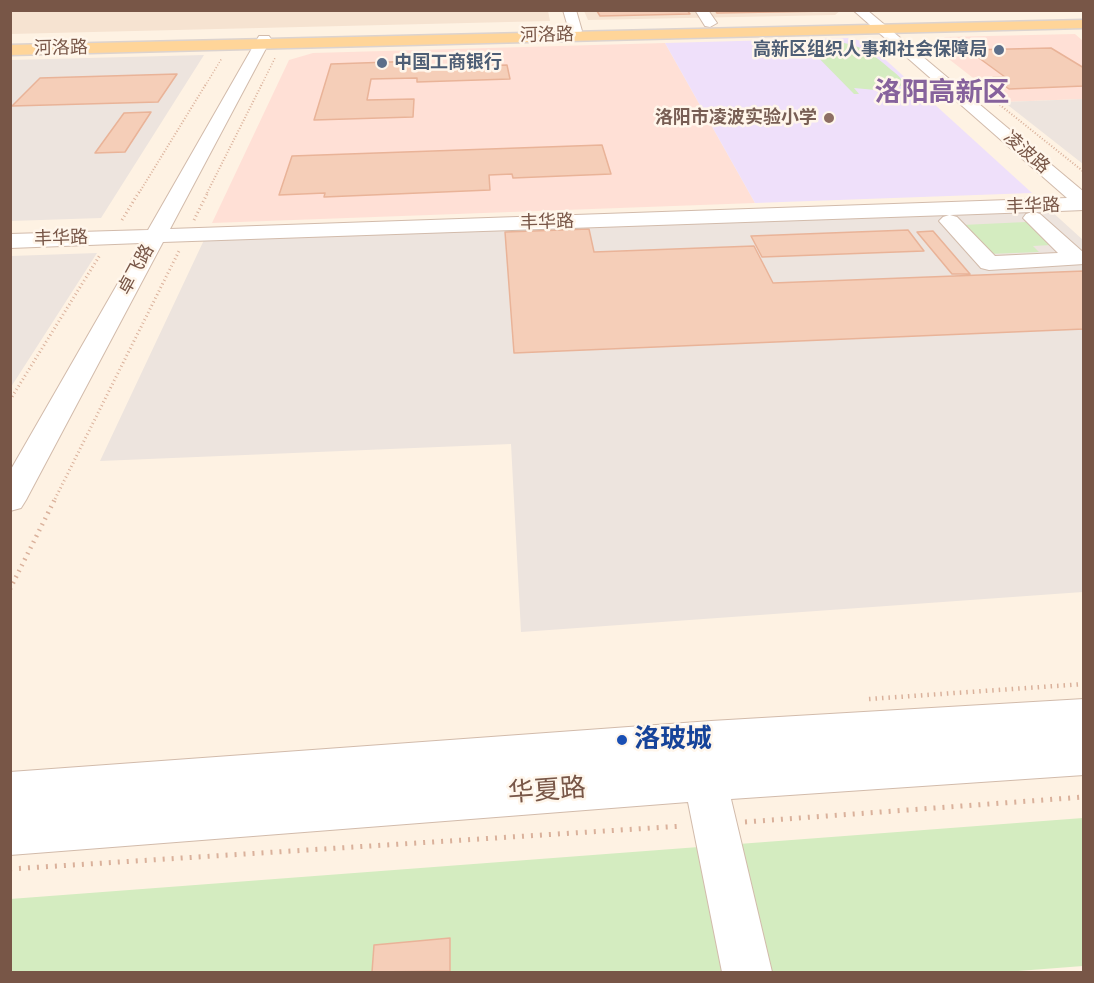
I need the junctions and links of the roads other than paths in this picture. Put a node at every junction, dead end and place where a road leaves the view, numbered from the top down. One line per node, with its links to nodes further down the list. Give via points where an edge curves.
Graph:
1 (568, 10): 8 (street)
2 (701, 10): 5 (street)
3 (859, 10): 6 (street, 凌波路)
4 (1083, 19): 6 (main road, 河洛路)
5 (710, 23)
6 (879, 24): 7 (main road, 河洛路); 8 (main road, 河洛路); 9 (main road, 河洛路); 12 (street, 凌波路)
7 (1083, 24)
8 (574, 31): 9 (main road, 河洛路)
9 (257, 43): 10 (main road, 河洛路); 11 (main road, 河洛路); 15 (street, 卓飞路)
10 (10, 45)
11 (10, 50)
12 (1083, 200): 13 (street, via 1053,218); 15 (street, 丰华路)
13 (1033, 218): 14 (street); 14 (street, via 1077,259 989,263)
14 (950, 221): 16 (street)
15 (150, 234): 17 (street, 丰华路); 18 (street, 卓飞路); 19 (street, 卓飞路)
16 (600, 234)
17 (10, 239)
18 (10, 467)
19 (10, 500)
20 (1083, 717): 23 (street, 华夏路, via 711,740)
21 (1083, 755): 22 (street, 华夏路)
22 (705, 780): 24 (street, 华夏路); 25 (street)
23 (10, 793)
24 (10, 833)
25 (747, 972)

